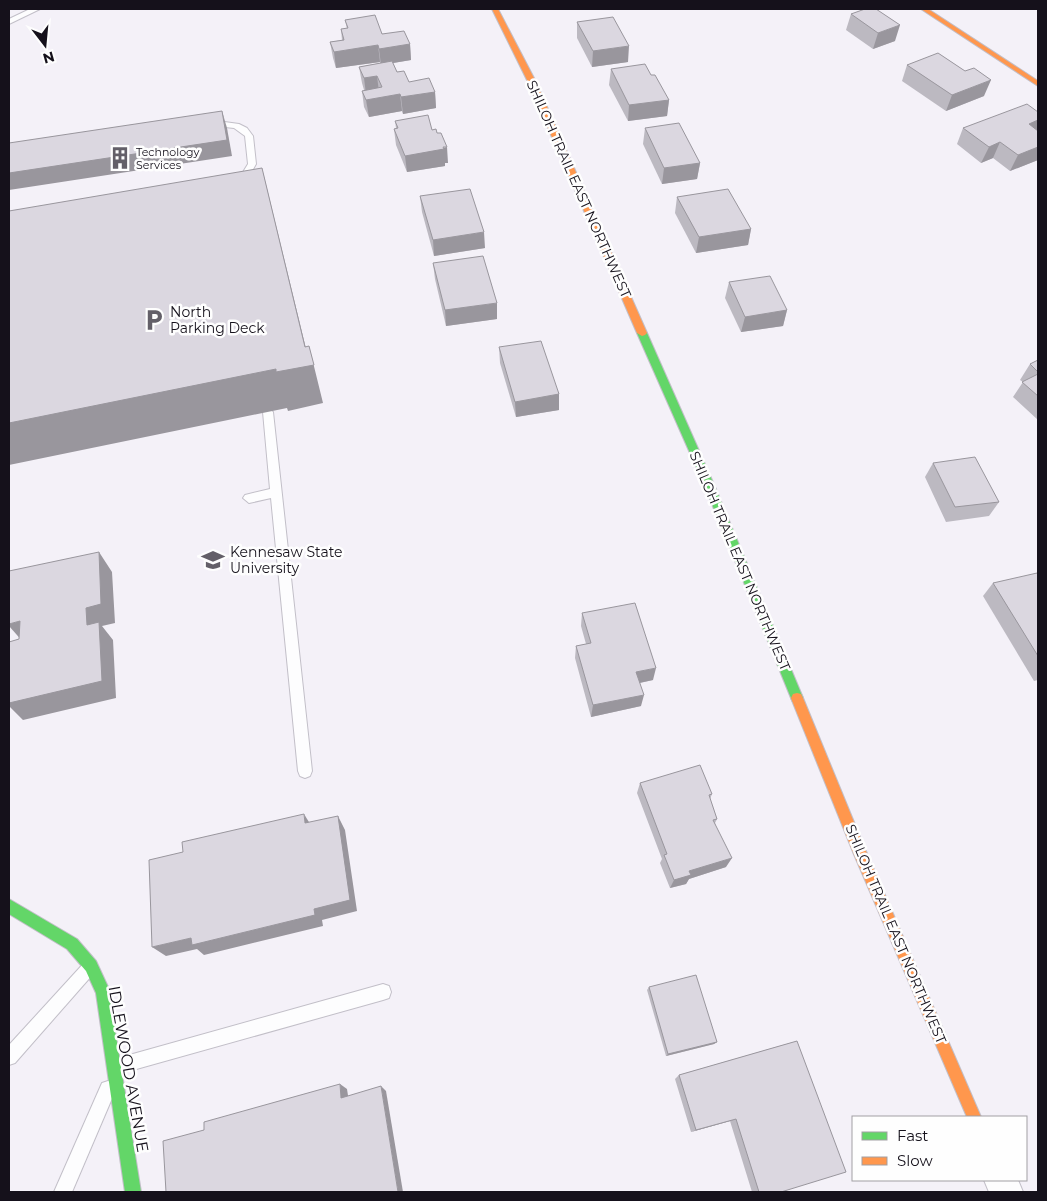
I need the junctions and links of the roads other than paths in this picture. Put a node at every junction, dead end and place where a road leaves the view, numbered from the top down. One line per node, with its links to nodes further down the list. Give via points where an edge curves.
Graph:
1 (36, 9): 4 (lane)
2 (495, 9): 17 (street, SHILOH TRAIL EAST NORTHWEST, via 532,82 706,479)
3 (924, 9): 5 (street)
4 (9, 22)
5 (1038, 84)
6 (203, 124): 7 (lane, via 225,123 244,130 249,136 252,164)
7 (238, 189)
8 (268, 412): 9 (lane)
9 (277, 492): 10 (lane); 11 (lane)
10 (249, 498)
11 (305, 772)
12 (9, 906): 13 (street, IDLEWOOD AVENUE, via 72,944)
13 (91, 966): 15 (lane); 16 (street, IDLEWOOD AVENUE, via 103,992)
14 (382, 992): 16 (lane)
15 (9, 1057)
16 (114, 1071): 18 (lane); 19 (street, IDLEWOOD AVENUE)
17 (974, 1116)
18 (63, 1192)
19 (133, 1192)

